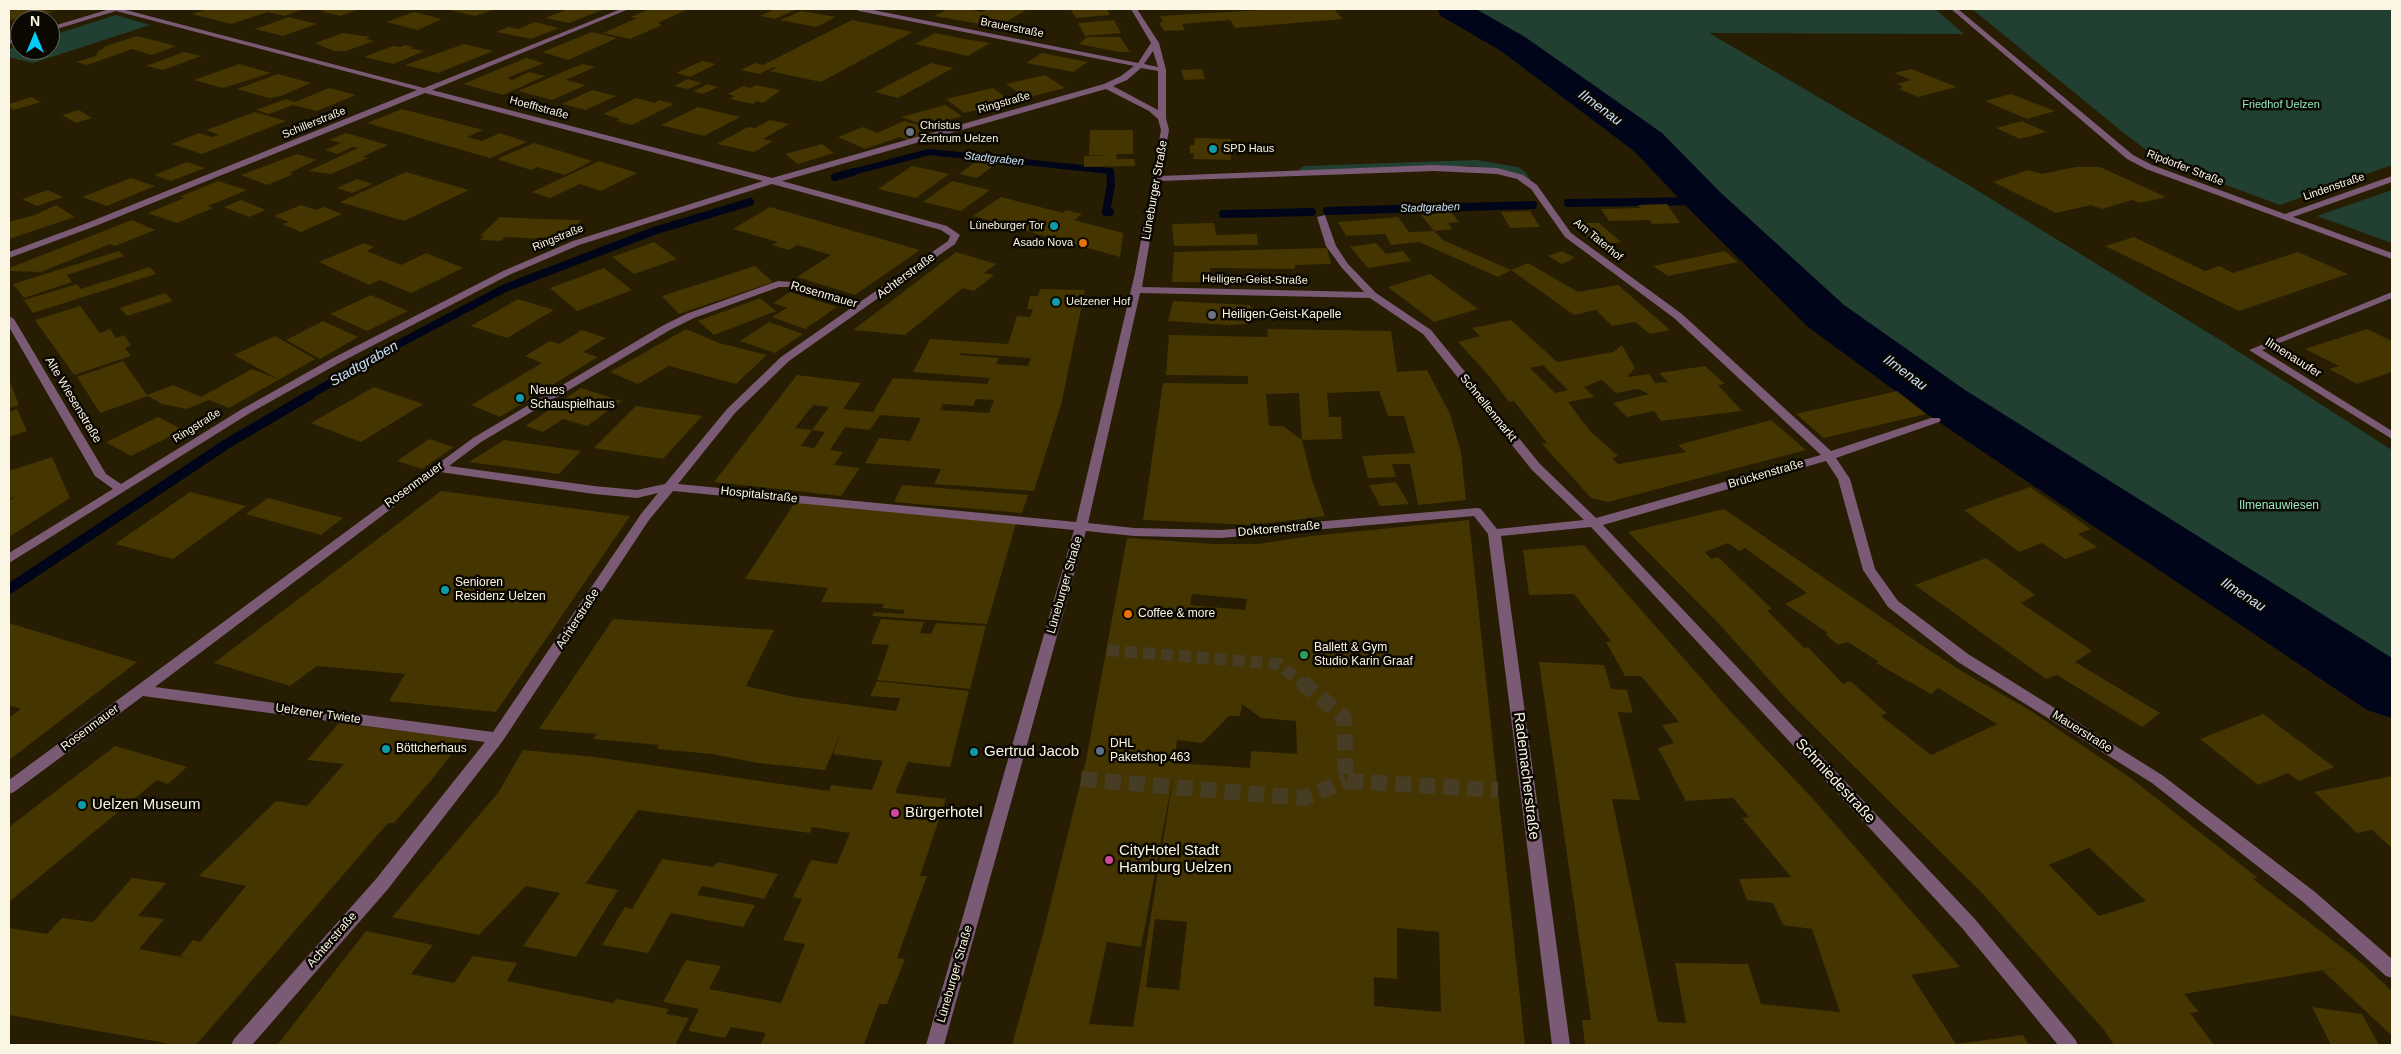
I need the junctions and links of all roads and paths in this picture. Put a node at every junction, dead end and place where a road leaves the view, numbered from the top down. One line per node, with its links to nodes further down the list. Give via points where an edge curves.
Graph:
1 (116, 9): 6 (street); 11 (street, Hoefftstraße)
2 (626, 9): 11 (street, Schillerstraße)
3 (858, 9): 8 (street, Brauerstraße)
4 (1134, 9): 7 (street, Lüneburger Straße)
5 (1954, 9): 17 (street, Ripdorfer Straße, via 2130,157)
6 (60, 26)
7 (1155, 43): 8 (street, Ringstraße); 9 (street, Lüneburger Straße)
8 (1140, 65): 9 (street, Brauerstraße); 10 (street, Ringstraße)
9 (1162, 70): 12 (street, Lüneburger Straße)
10 (1108, 86): 12 (street, via 1152,109); 15 (street, Ringstraße)
11 (427, 89): 15 (street, Hoefftstraße); 19 (street, Schillerstraße)
12 (1162, 118): 13 (street, Lüneburger Straße, via 1165,130)
13 (1158, 179): 21 (street, Lüneburger Straße); 28 (street, Am Taterhof, via 1434,168 1497,171 1520,177 1534,188 1568,235 1678,316)
14 (2392, 179): 17 (street, Lindenstraße)
15 (772, 182): 18 (street, Hoefftstraße, via 944,228); 31 (street, Ringstraße, via 576,243 506,273 332,362)
16 (1322, 217): 22 (street, Schnellenmarkt, via 1331,246)
17 (2284, 217): 20 (street, Ripdorfer Straße)
18 (955, 235): 24 (street, Achterstraße, via 952,242)
19 (9, 255)
20 (2392, 256)
21 (1137, 290): 22 (street, Heiligen-Geist-Straße); 33 (street, Lüneburger Straße)
22 (1372, 295): 32 (street, Schnellenmarkt, via 1427,332 1536,467)
23 (2392, 295): 27 (street, Ilmenauufer, via 2254,350)
24 (863, 306): 29 (street, Rosenmauer, via 790,284 778,284 690,316 477,440); 30 (street, Achterstraße, via 785,360 731,411)
25 (9, 320): 31 (street, Alte Wiesenstraße, via 101,476)
26 (1935, 420): 28 (street, Brückenstraße)
27 (2392, 436)
28 (1829, 456): 32 (street, Brückenstraße); 39 (street, Mauerstraße, via 1844,479 1869,570 1892,604 1963,658 2157,779 2309,897)
29 (438, 468): 30 (street, Hospitalstraße, via 637,494); 36 (street, Rosenmauer)
30 (669, 487): 33 (street, Hospitalstraße); 37 (street, Achterstraße, via 645,517)
31 (120, 488): 35 (street, Ringstraße)
32 (1594, 523): 34 (street); 43 (street, Schmiedestraße, via 1968,923)
33 (1081, 526): 34 (street, Doktorenstraße, via 1134,532 1221,534 1477,512); 41 (street, Lüneburger Straße)
34 (1494, 533): 42 (street, Rademacherstraße)
35 (9, 558)
36 (140, 690): 37 (street, Uelzener Twiete); 38 (street, Rosenmauer)
37 (497, 738): 40 (street, Achterstraße, via 382,884)
38 (9, 788)
39 (2392, 970)
40 (240, 1045)
41 (935, 1045)
42 (1561, 1045)
43 (2070, 1045)

